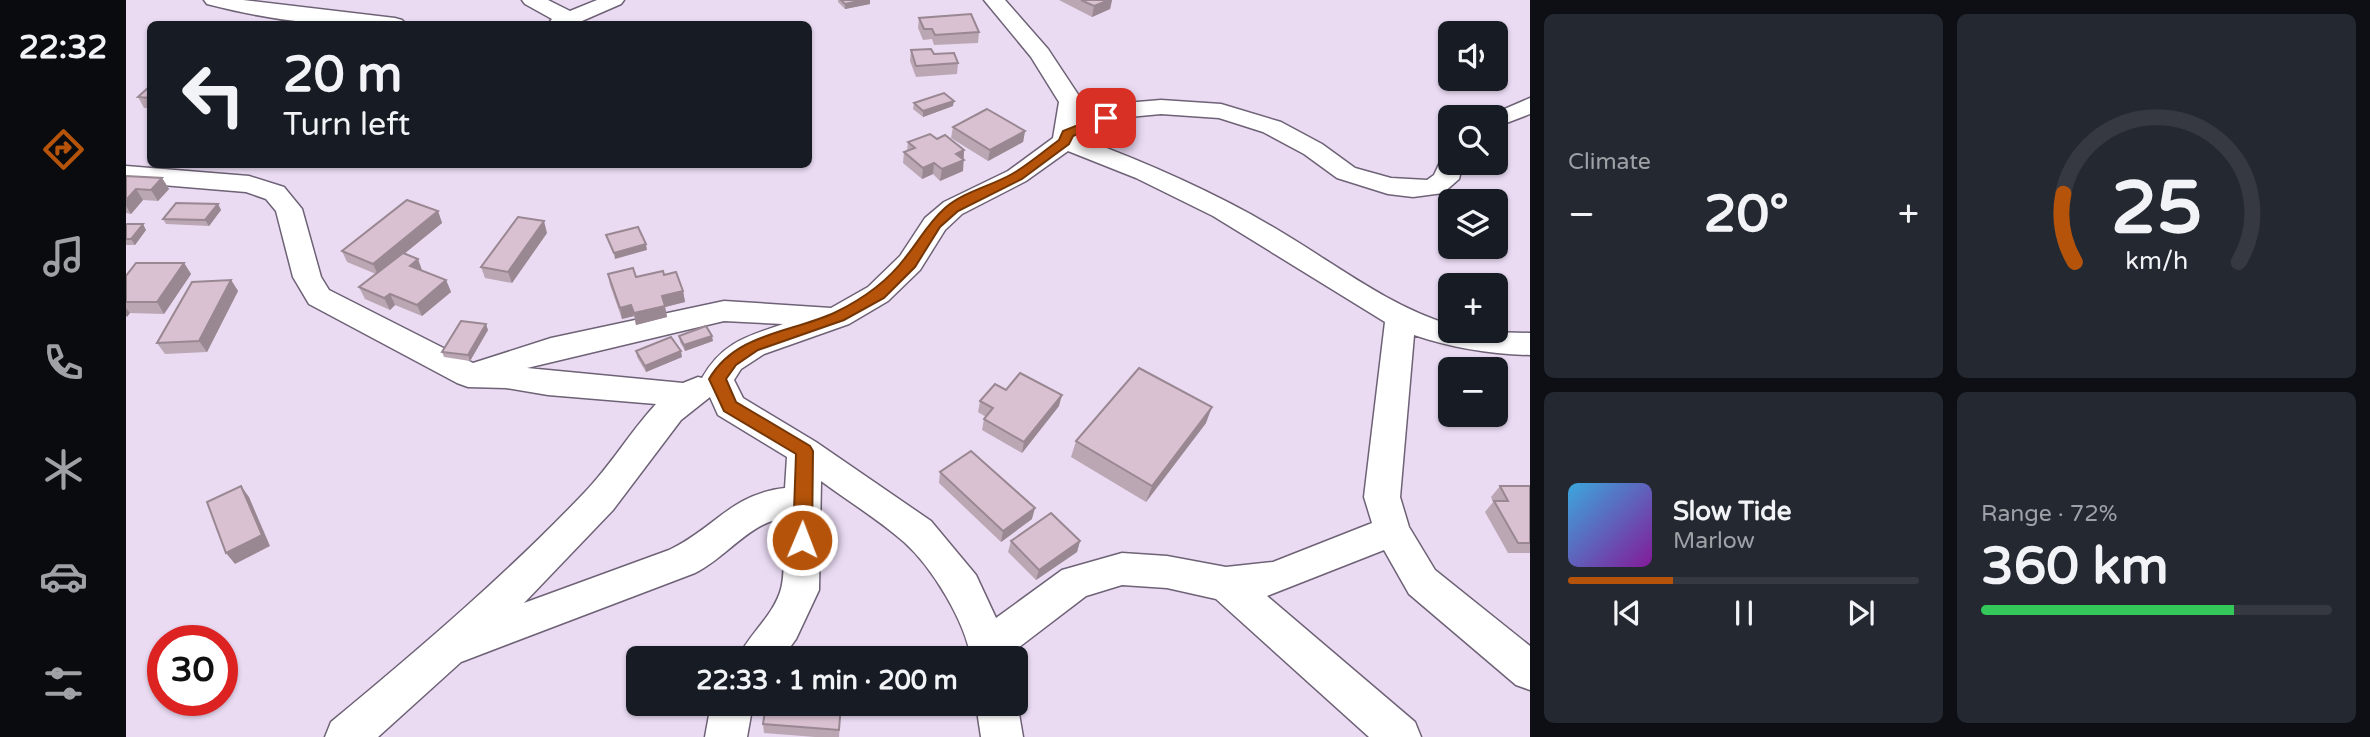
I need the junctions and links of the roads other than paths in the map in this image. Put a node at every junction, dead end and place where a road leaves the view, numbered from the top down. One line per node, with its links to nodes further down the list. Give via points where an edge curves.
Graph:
1 (214, 0): 5 (street)
2 (533, 0): 6 (street)
3 (614, 0): 7 (street)
4 (994, 0): 10 (street, via 1040,54 1071,102)
5 (368, 21)
6 (563, 21)
7 (566, 21)
8 (1530, 105): 9 (street)
9 (1508, 115)
10 (1066, 138): 12 (street, via 1125,110 1221,111 1272,127 1346,173 1388,186 1434,187); 13 (street, via 1017,176 953,208 878,294); 14 (street, via 1134,166 1272,239)
11 (126, 174): 16 (street, via 249,184 275,192 289,209 307,277 319,297)
12 (1447, 175)
13 (838, 317): 16 (street, via 724,312 551,349); 17 (street, via 753,346)
14 (1399, 319): 15 (street, via 1465,340); 20 (street, via 1381,497)
15 (1530, 344)
16 (468, 375): 17 (street, via 559,384)
17 (703, 387): 18 (street); 25 (street, via 658,422 603,498)
18 (804, 451): 19 (street); 23 (street, via 918,532 963,587)
19 (803, 503): 22 (street, via 800,590); 25 (street, via 754,510 701,551)
20 (1392, 531): 21 (street, via 1274,578); 26 (street, via 1423,582)
21 (1226, 584): 24 (street, via 1122,569 1075,582); 32 (street)
22 (767, 646)
23 (988, 646)
24 (997, 646)
25 (445, 653): 29 (street)
26 (1530, 671)
27 (730, 716): 30 (street)
28 (999, 716): 31 (street)
29 (346, 737)
30 (726, 737)
31 (1002, 737)
32 (1400, 737)

